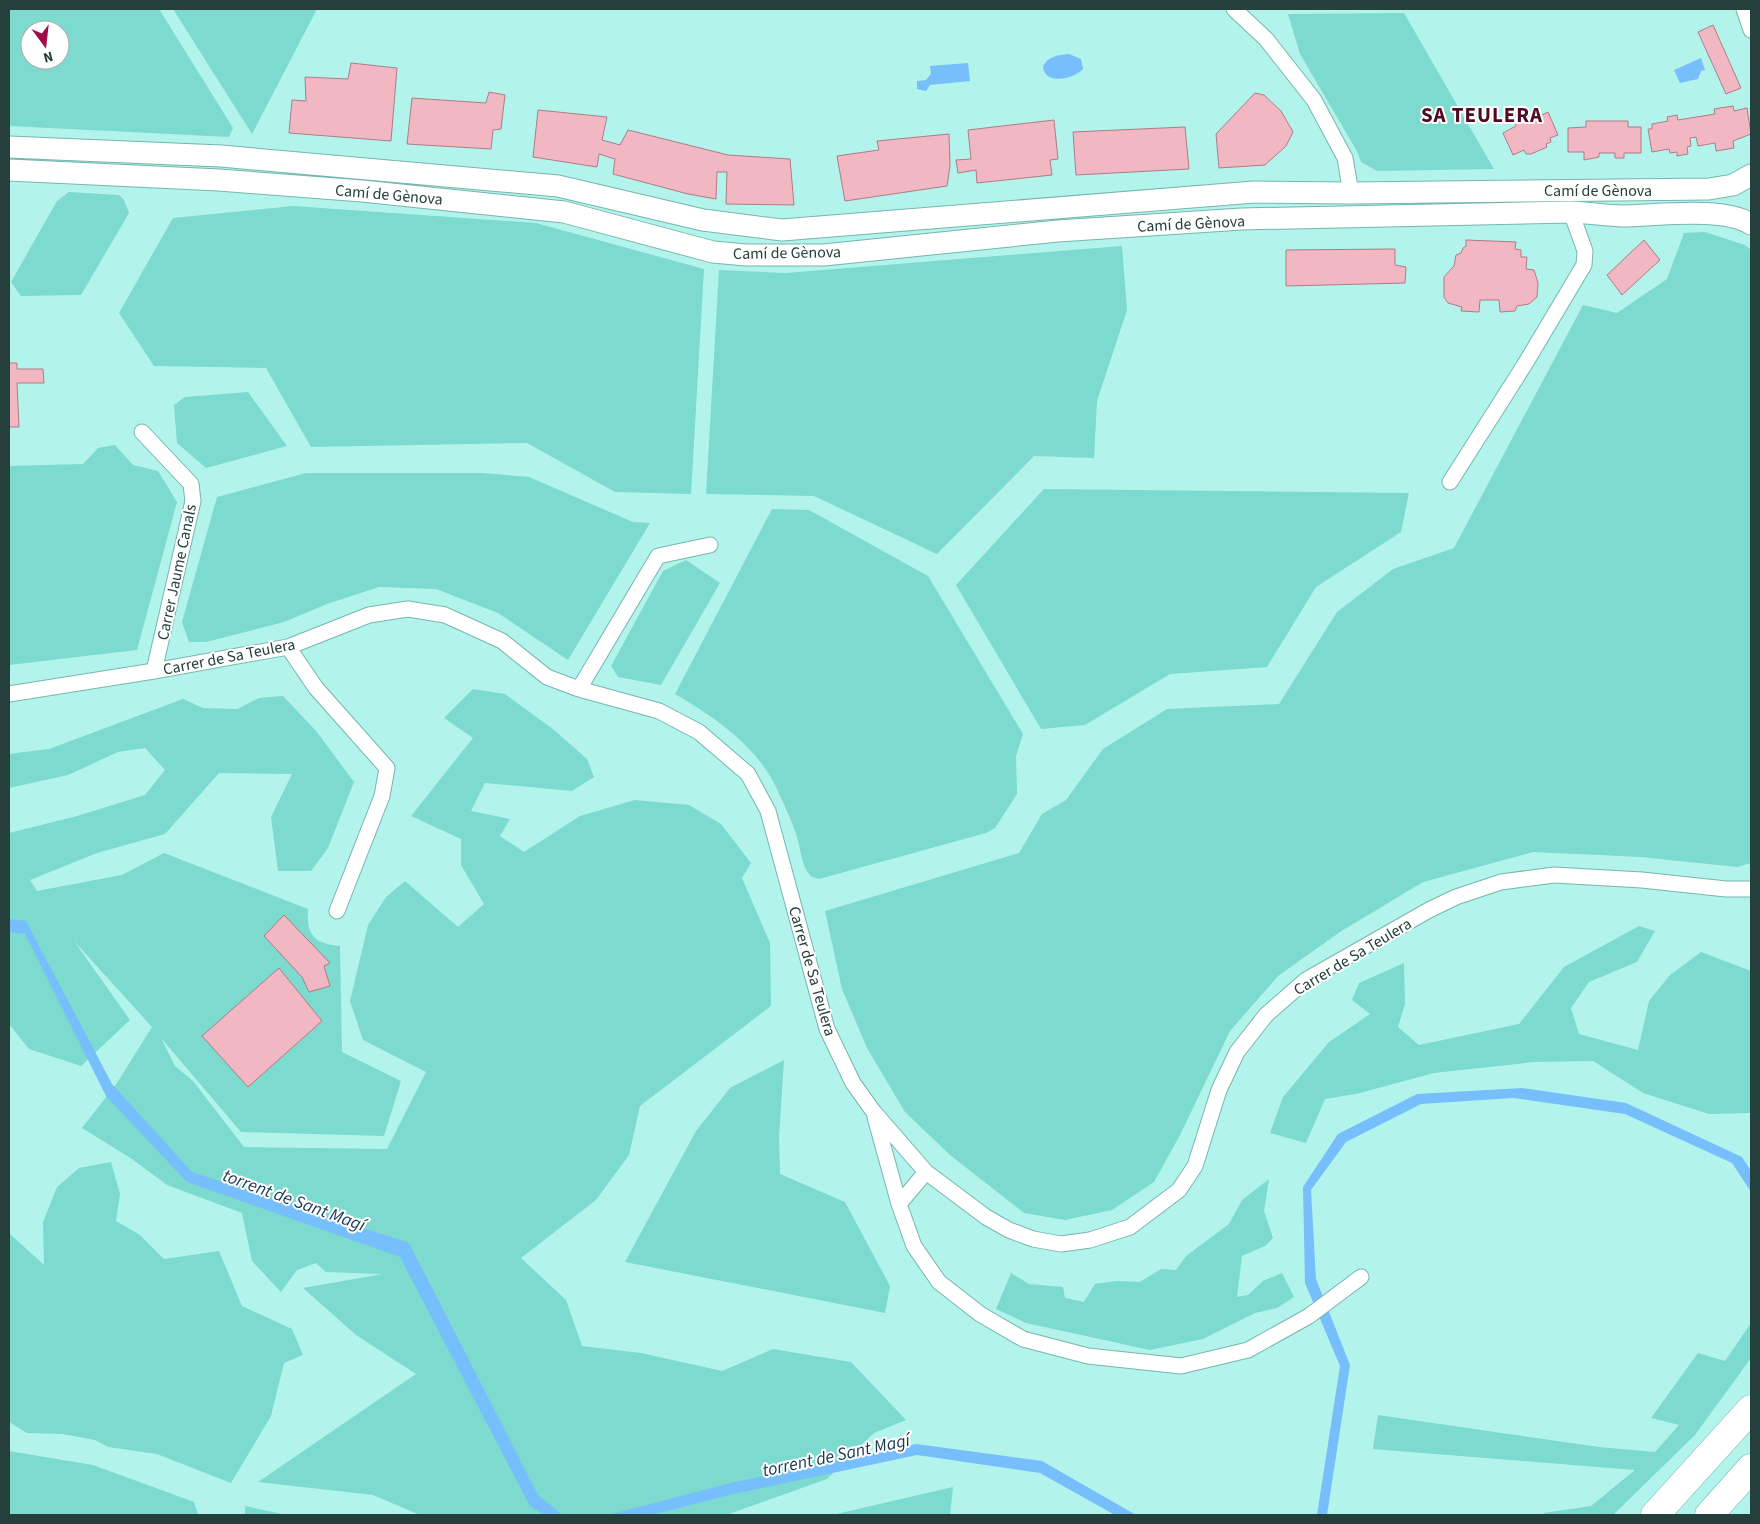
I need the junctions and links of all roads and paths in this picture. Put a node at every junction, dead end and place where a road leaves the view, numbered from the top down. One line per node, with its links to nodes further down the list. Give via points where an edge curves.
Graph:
1 (1234, 9): 7 (street, via 1266,39 1314,100 1345,158)
2 (1744, 9): 3 (street)
3 (1751, 30)
4 (9, 148): 7 (street, Camí de Gènova, via 221,156 558,186 703,220 782,230 1254,192)
5 (9, 170): 8 (street, Camí de Gènova, via 248,183 564,212 714,252 746,256 824,255 1058,231 1242,219)
6 (1751, 175): 7 (street, Camí de Gènova, via 1733,185 1709,189)
7 (1351, 193)
8 (1571, 212): 9 (street, Camí de Gènova, via 1620,216 1722,215); 11 (street, Camí de Gènova, via 1584,251 1584,265)
9 (1751, 224)
10 (142, 432): 14 (street, Carrer Jaume Canals, via 191,484 193,501)
11 (1450, 482)
12 (710, 545): 15 (street, via 658,556)
13 (288, 647): 14 (street, Carrer de Sa Teulera); 15 (street, Carrer de Sa Teulera, via 369,616 408,609 445,614 502,640 547,677); 18 (street, via 316,688 387,768 382,796)
14 (154, 671): 16 (street, Carrer de Sa Teulera)
15 (579, 689): 19 (street, Carrer de Sa Teulera, via 659,710 699,732 748,774 768,811 827,1030 853,1083)
16 (9, 694)
17 (1751, 888): 20 (street, Carrer de Sa Teulera, via 1726,889 1554,875 1501,882 1428,910 1306,980 1266,1015 1237,1052 1220,1090 1195,1166 1179,1190 1130,1227 1090,1240 1061,1244 1033,1239 986,1217)
18 (337, 911)
19 (873, 1111): 20 (street, Carrer de Sa Teulera); 21 (street)
20 (926, 1172): 21 (street)
21 (899, 1204): 22 (street, via 914,1246 939,1282 980,1314 1023,1339 1088,1356 1181,1366 1248,1350 1309,1316)
22 (1360, 1277)
23 (1751, 1392): 25 (highway)
24 (1751, 1409): 25 (highway)
25 (1721, 1445): 27 (highway)
26 (1751, 1468): 28 (highway)
27 (1654, 1515)
28 (1708, 1515)

